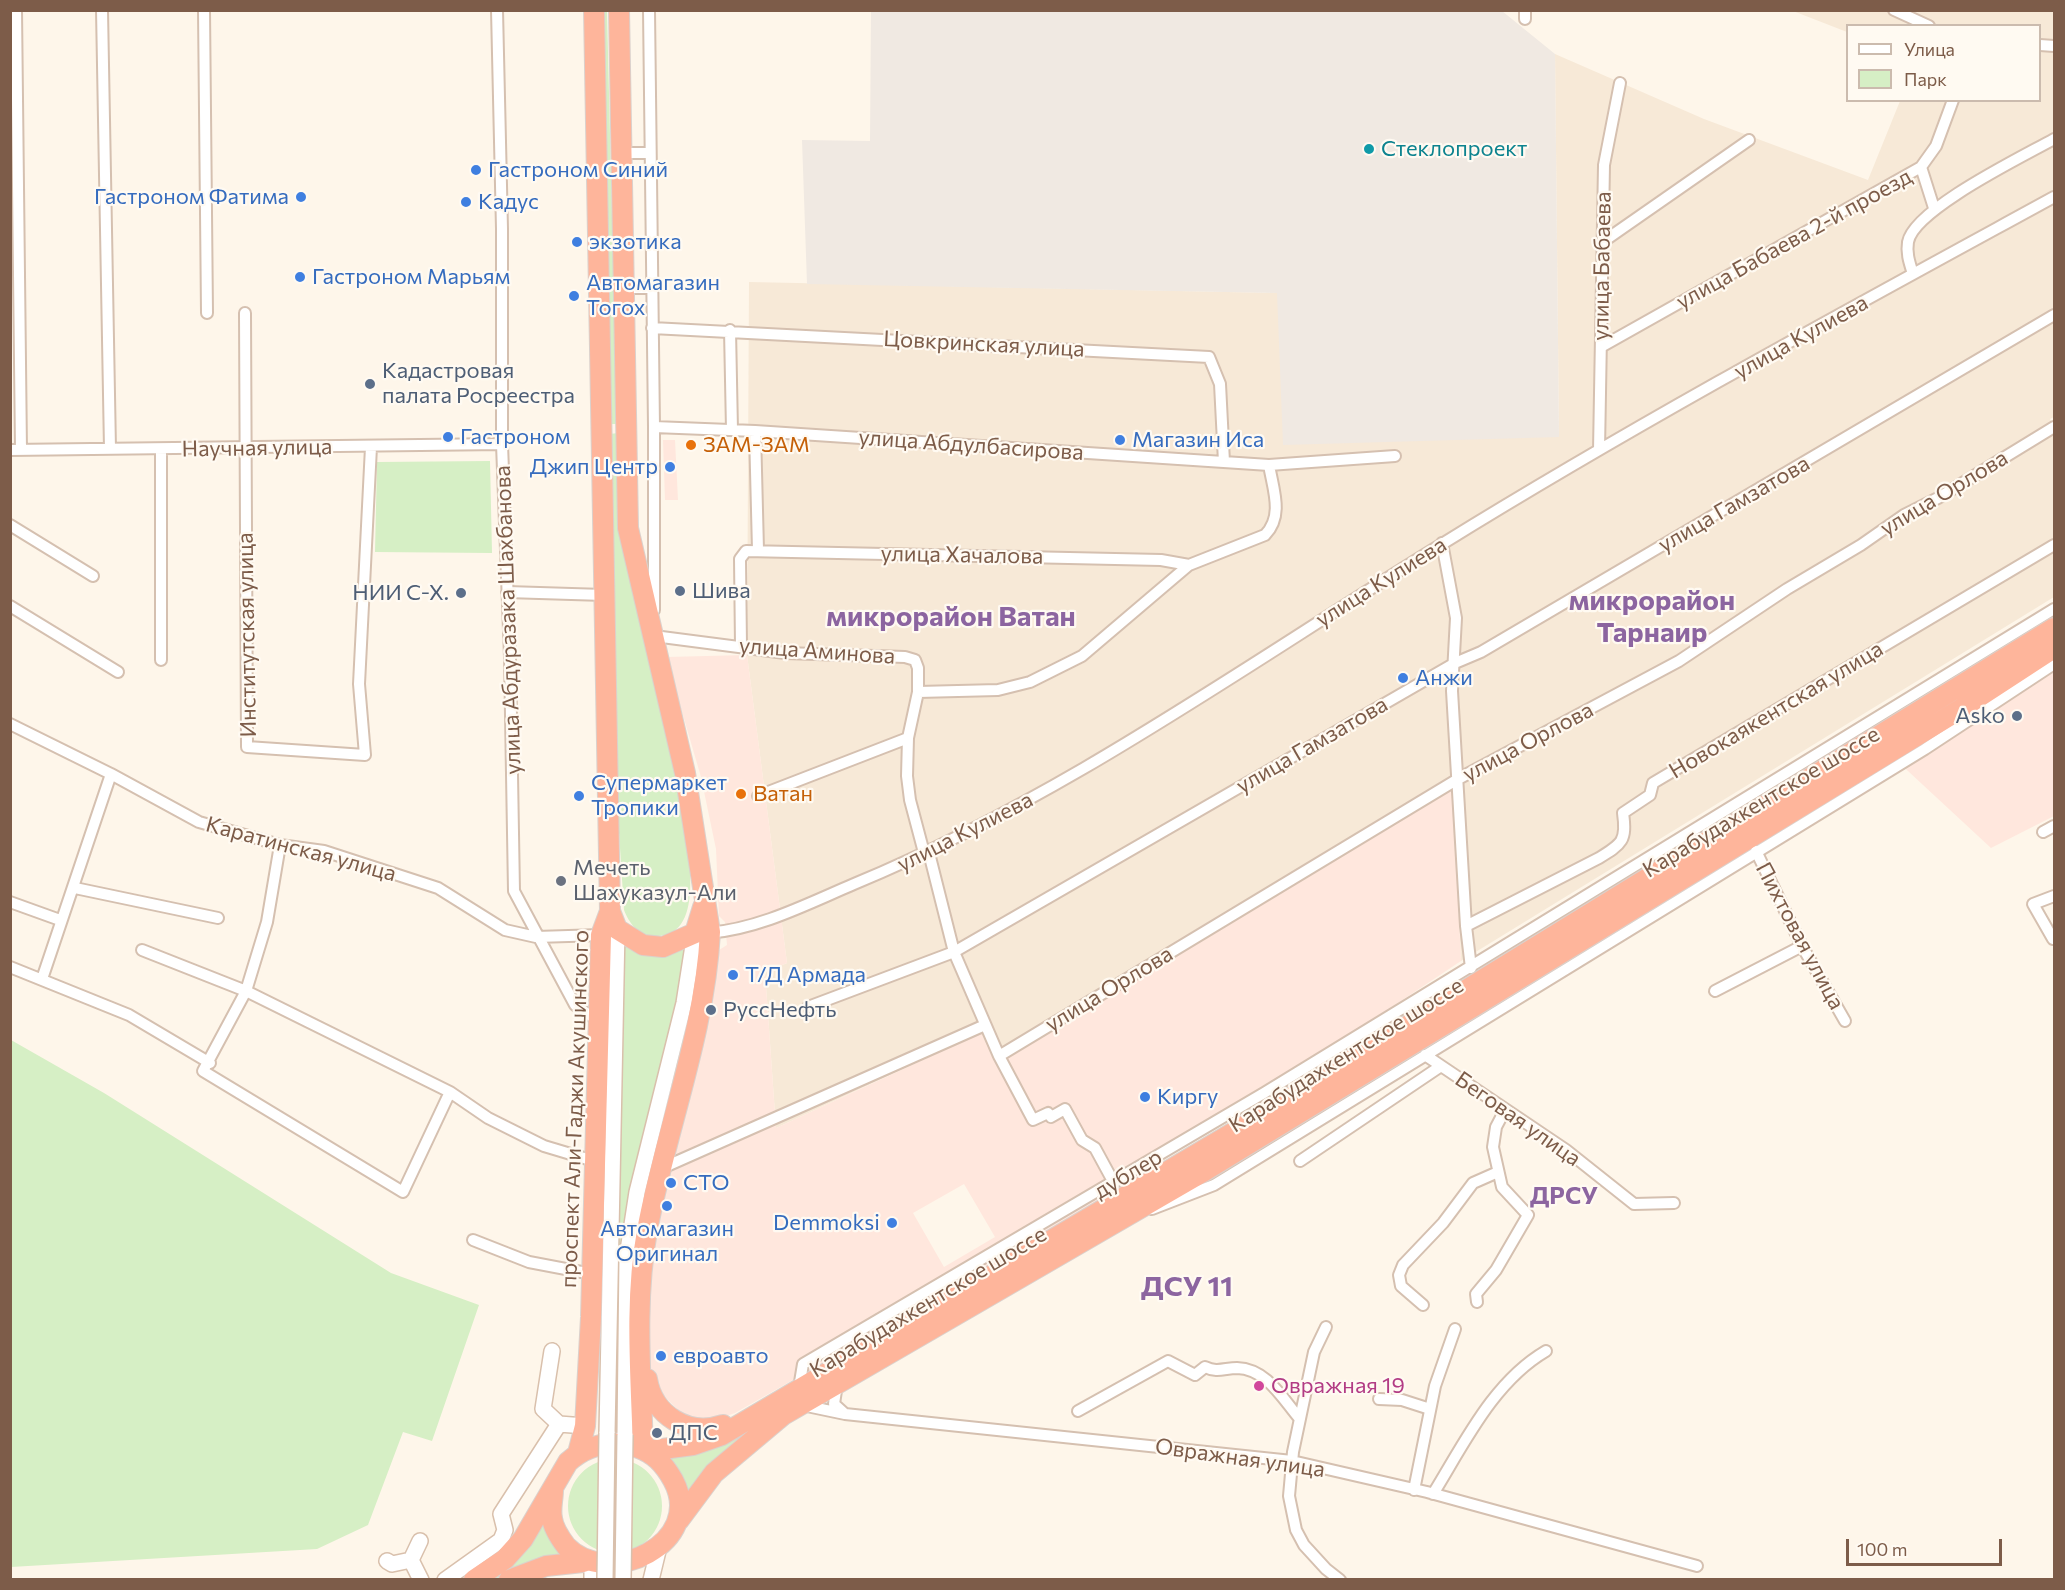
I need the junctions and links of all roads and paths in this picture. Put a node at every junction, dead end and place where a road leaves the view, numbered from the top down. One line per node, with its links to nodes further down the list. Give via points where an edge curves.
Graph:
1 (16, 10): 40 (street)
2 (102, 10): 38 (street)
3 (204, 10): 23 (street)
4 (497, 10): 35 (street, улица Абдуразака Шахбанова)
5 (594, 10): 34 (highway, проспект Али-Гаджи Акушинского)
6 (619, 10): 14 (highway)
7 (649, 10): 15 (street)
8 (1894, 10): 9 (street)
9 (1925, 24)
10 (1620, 83): 19 (street, улица Бабаева, via 1604,165)
11 (1952, 102): 16 (street, улица Бабаева 2-й проезд, via 1936,146)
12 (2055, 138): 18 (street)
13 (1749, 140): 19 (street)
14 (623, 153): 15 (street); 21 (highway)
15 (650, 153): 22 (street)
16 (1921, 167): 18 (street); 28 (street, улица Бабаева 2-й проезд)
17 (2055, 197): 20 (street, улица Кулиева)
18 (1934, 208): 20 (street, via 1908,241)
19 (1604, 241): 28 (street, улица Бабаева)
20 (1913, 274): 41 (street, улица Кулиева)
21 (624, 288): 22 (street); 33 (highway)
22 (652, 288): 26 (street)
23 (207, 313)
24 (245, 313): 37 (street, Институтская улица)
25 (2055, 315): 60 (street, улица Гамзатова, via 1481,652)
26 (652, 328): 27 (street, Цовкринская улица); 29 (street)
27 (730, 330): 31 (street); 43 (street, Цовкринская улица, via 1209,357 1220,384)
28 (1601, 347): 41 (street, улица Бабаева)
29 (654, 427): 31 (street, улица Абдулбасирова); 56 (street)
30 (2055, 427): 67 (street, улица Орлова, via 1904,515 1678,661)
31 (732, 430): 32 (street, улица Абдулбасирова)
32 (755, 431): 43 (street, улица Абдулбасирова); 48 (street)
33 (627, 434): 34 (highway, via 615,428); 56 (highway, via 628,528)
34 (601, 435): 52 (highway, проспект Али-Гаджи Акушинского)
35 (502, 444): 36 (street, Научная улица); 51 (street, улица Абдуразака Шахбанова)
36 (370, 447): 37 (street, Научная улица); 37 (street, Институтская улица, via 359,684 365,755 247,747)
37 (245, 448): 39 (street, Научная улица)
38 (110, 449): 39 (street, Научная улица); 40 (street, Научная улица)
39 (161, 449): 59 (street)
40 (16, 450)
41 (1599, 450): 46 (street, улица Кулиева)
42 (1395, 456): 44 (street, улица Абдулбасирова)
43 (1224, 462): 44 (street, улица Абдулбасирова)
44 (1269, 465): 49 (street, улица Аминова, via 1277,513 1274,526 1265,535)
45 (10, 525): 50 (street)
46 (1442, 543): 60 (street, via 1456,618); 73 (street, улица Кулиева, via 1078,773)
47 (2055, 545): 80 (street, Новокаякентская улица, via 1653,783 1650,795 1623,813 1626,833 1619,846)
48 (758, 550): 49 (street, улица Хачалова, via 1161,560); 57 (street, улица Хачалова, via 746,551 740,559)
49 (1188, 565): 63 (street, улица Аминова, via 1082,656 1030,682 998,690)
50 (93, 576)
51 (507, 592): 52 (street); 82 (street, улица Абдуразака Шахбанова, via 514,891)
52 (604, 596): 79 (highway, проспект Али-Гаджи Акушинского)
53 (10, 606): 62 (street)
54 (2055, 609): 88 (street, дублер)
55 (2055, 628): 108 (highway, Карабудахкентское шоссе)
56 (654, 636): 57 (street, улица Аминова); 81 (highway, via 685,773 704,903)
57 (741, 646): 63 (street, улица Аминова, via 785,653 905,657 915,660 918,668)
58 (2055, 648): 108 (highway, Карабудахкентское шоссе, via 1206,1170)
59 (161, 660)
60 (1455, 663): 67 (street, via 1452,691); 86 (street, улица Гамзатова)
61 (2055, 664): 72 (street, via 1925,749)
62 (118, 672)
63 (918, 692): 65 (street)
64 (10, 724): 66 (street, Каратинская улица)
65 (908, 738): 68 (street); 73 (street, via 910,800 923,849)
66 (111, 774): 71 (street, Каратинская улица, via 199,822); 74 (street)
67 (1458, 779): 80 (street); 97 (street, улица Орлова)
68 (758, 796)
69 (2055, 826): 70 (street)
70 (2043, 832)
71 (280, 845): 82 (street, Каратинская улица, via 324,851 438,888 505,930); 90 (street, via 267,922)
72 (1756, 851): 84 (street, Пихтовая улица); 96 (street)
73 (929, 853): 81 (street, улица Кулиева, via 776,917 728,931); 86 (street)
74 (75, 888): 77 (street); 78 (street)
75 (2055, 896): 83 (street, via 2032,904)
76 (10, 902): 78 (street)
77 (218, 918)
78 (60, 920): 89 (street)
79 (610, 925): 81 (highway, via 643,945 663,947); 82 (street, Каратинская улица); 94 (highway, проспект Али-Гаджи Акушинского); 140 (main road, bridge, via 607,1433)
80 (1466, 926): 88 (street)
81 (703, 933): 104 (highway, via 709,955); 145 (main road, bridge, via 637,1191 627,1257)
82 (536, 937): 94 (street, улица Абдуразака Шахбанова, via 575,1005)
83 (2053, 939)
84 (1802, 946): 91 (street); 93 (street, Пихтовая улица)
85 (142, 950): 90 (street)
86 (954, 952): 92 (street, улица Гамзатова); 95 (street)
87 (10, 967): 89 (street)
88 (1471, 968): 106 (street, дублер)
89 (42, 979): 98 (street, via 129,1016)
90 (246, 991): 98 (street); 100 (street)
91 (1715, 991)
92 (808, 1007)
93 (1845, 1021)
94 (598, 1022): 102 (highway, проспект Али-Гаджи Акушинского)
95 (985, 1024): 97 (street); 104 (street)
96 (1425, 1055): 99 (street, Беговая улица); 108 (street, via 1214,1185 1157,1208)
97 (999, 1056): 106 (street, via 1033,1120 1048,1113 1051,1118 1065,1109 1082,1140 1095,1148)
98 (210, 1063): 100 (street, via 203,1071 403,1192)
99 (1441, 1066): 101 (street, Беговая улица); 103 (street)
100 (450, 1092): 102 (street, via 488,1118 544,1146)
101 (1505, 1110): 105 (street, via 1496,1127 1493,1147); 107 (street, Беговая улица, via 1566,1150 1634,1204)
102 (594, 1161): 110 (highway, проспект Али-Гаджи Акушинского)
103 (1300, 1161)
104 (660, 1169): 115 (highway, via 646,1233)
105 (1498, 1172): 111 (street, via 1502,1187 1528,1215 1496,1270 1476,1294); 112 (street, via 1473,1183 1443,1223 1403,1265 1399,1275 1401,1286)
106 (1114, 1183): 108 (street); 119 (street, дублер, via 803,1364)
107 (1674, 1203)
108 (1118, 1211): 118 (highway, Карабудахкентское шоссе); 119 (highway, Карабудахкентское шоссе)
109 (473, 1239): 110 (street, via 529,1262)
110 (592, 1274): 127 (highway, проспект Али-Гаджи Акушинского)
111 (1477, 1302)
112 (1423, 1305)
113 (1326, 1327): 125 (street, via 1314,1352)
114 (1455, 1329): 121 (street)
115 (640, 1338): 122 (highway, via 649,1389 657,1407 670,1418 701,1429); 128 (highway)
116 (552, 1351): 126 (main road, via 543,1409)
117 (1546, 1351): 133 (street, via 1532,1359 1488,1404)
118 (837, 1384): 119 (highway, Карабудахкентское шоссе); 124 (street, via 834,1404)
119 (800, 1396): 122 (highway, Карабудахкентское шоссе); 124 (street, Овражная улица); 134 (highway, Карабудахкентское шоссе, via 714,1473)
120 (1379, 1399): 121 (street, via 1402,1400)
121 (1430, 1409): 132 (street)
122 (760, 1412): 128 (highway, Карабудахкентское шоссе, via 722,1435 693,1445)
123 (1078, 1412): 125 (street, via 1168,1361 1195,1375 1205,1367 1214,1371 1237,1368 1261,1373)
124 (844, 1414): 130 (street, Овражная улица)
125 (1300, 1419): 130 (street)
126 (559, 1424): 127 (main road); 142 (main road, via 501,1514 505,1530 501,1540)
127 (585, 1426): 129 (highway, проспект Али-Гаджи Акушинского)
128 (645, 1450): 129 (highway, Карабудахкентское шоссе, via 625,1444 603,1444); 134 (highway, via 661,1462 674,1482 680,1502)
129 (578, 1453): 131 (highway)
130 (1293, 1457): 132 (street, Овражная улица); 147 (street, via 1289,1496 1296,1530 1316,1558)
131 (553, 1490): 140 (highway, via 552,1518 558,1536); 143 (highway, via 506,1559)
132 (1414, 1490): 133 (street, Овражная улица)
133 (1433, 1494): 139 (street, Овражная улица)
134 (678, 1520): 136 (highway, Карабудахкентское шоссе)
135 (420, 1541): 137 (main road)
136 (658, 1551): 140 (highway, via 628,1569); 146 (main road)
137 (411, 1560): 138 (main road, via 392,1564); 141 (main road)
138 (387, 1561)
139 (1697, 1566)
140 (593, 1572): 144 (highway, via 546,1566)
141 (421, 1580)
142 (445, 1580)
143 (474, 1580)
144 (509, 1580)
145 (623, 1580)
146 (651, 1580)
147 (1340, 1580)

